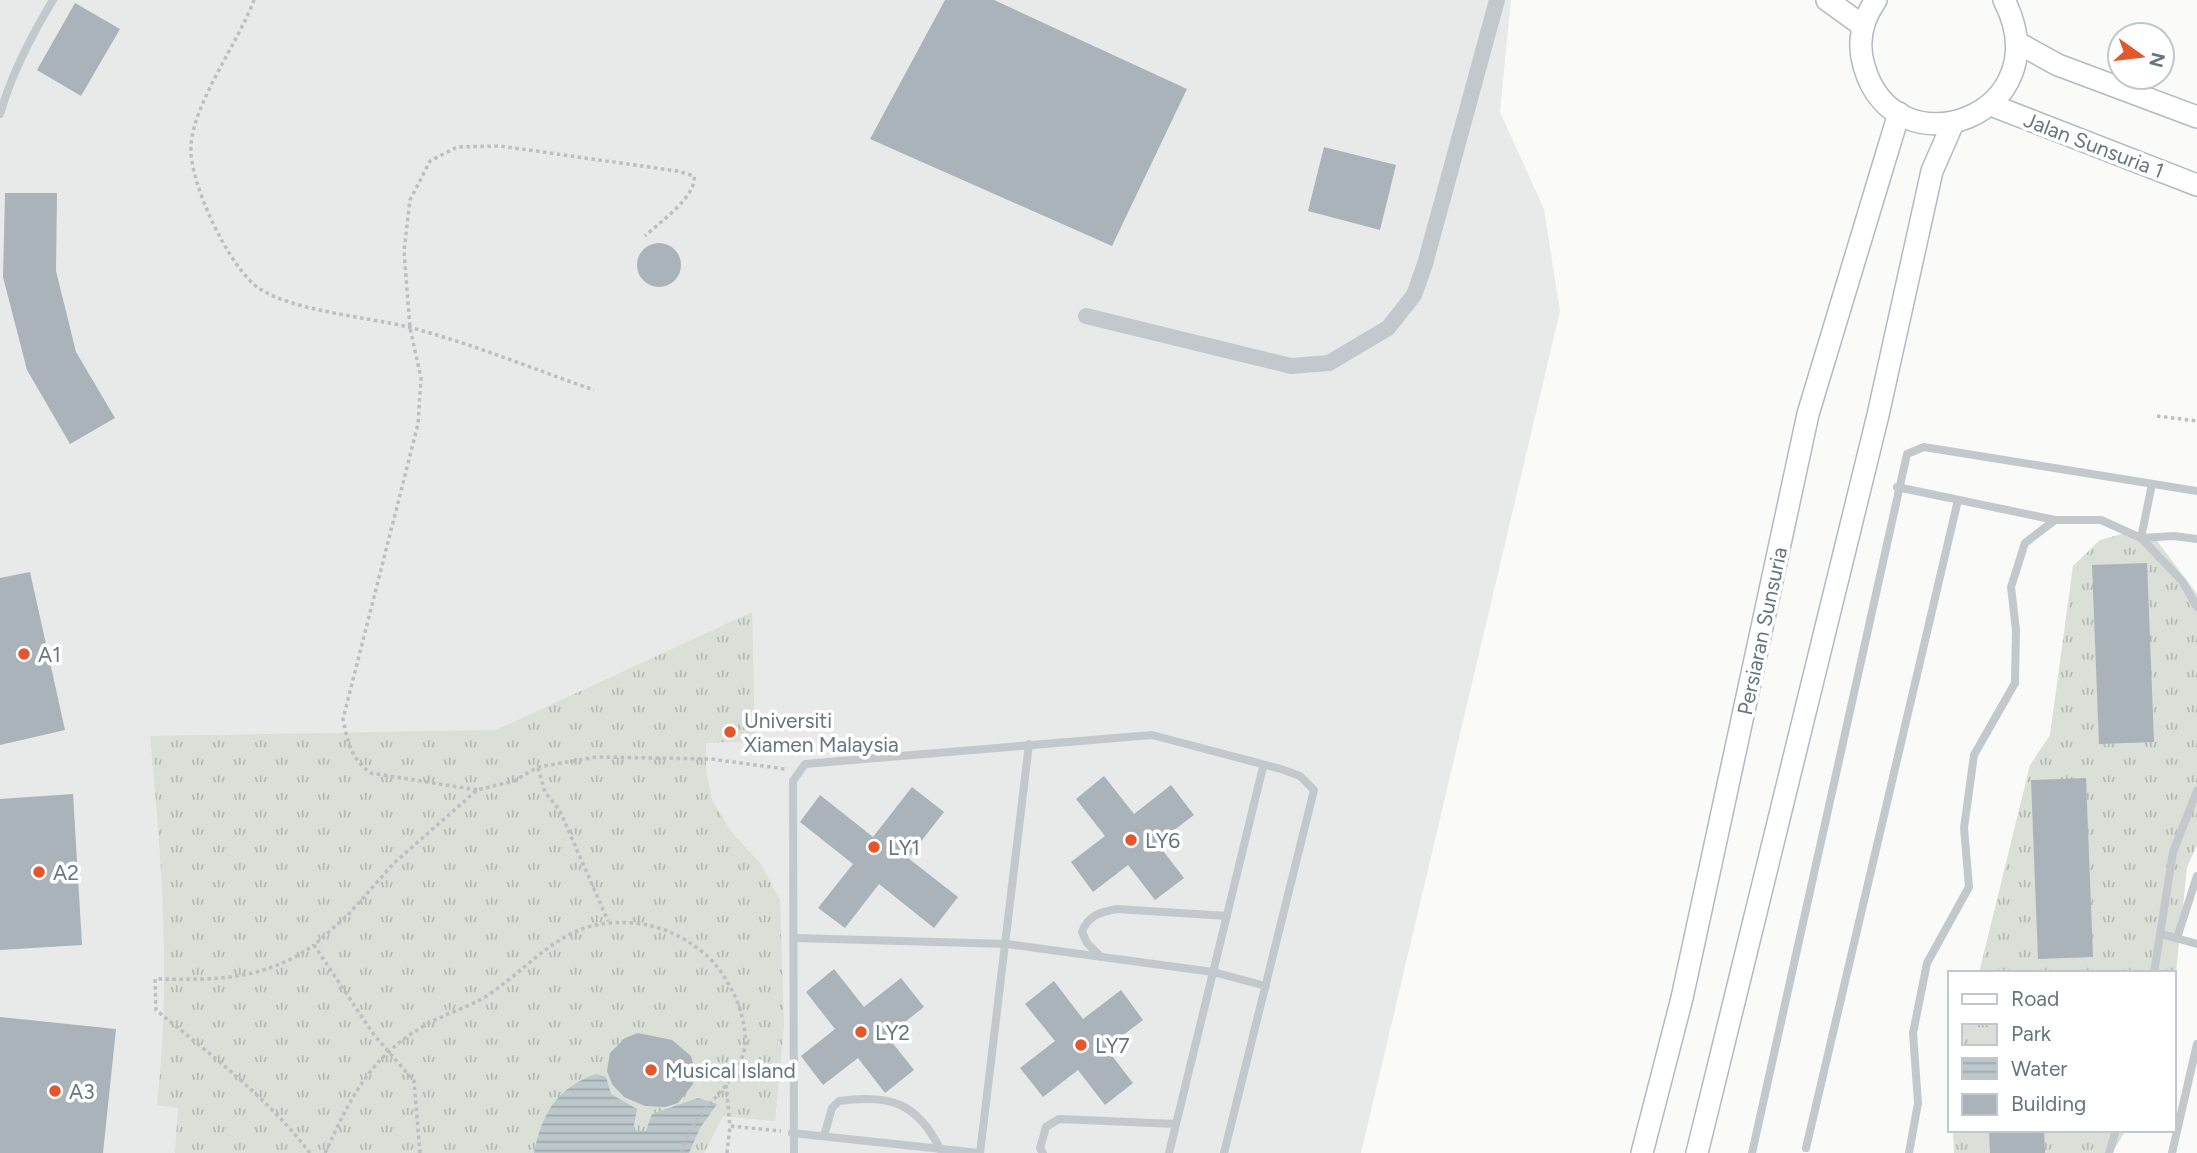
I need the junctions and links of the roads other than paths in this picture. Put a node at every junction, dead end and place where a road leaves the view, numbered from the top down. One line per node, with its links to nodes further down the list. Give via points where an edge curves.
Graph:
1 (53, 0): 9 (lane, via 35,30)
2 (1497, 0): 14 (street, via 1415,295 1388,328 1329,363 1291,366)
3 (1827, 0): 6 (street)
4 (1876, 0): 6 (street)
5 (2004, 0): 7 (street)
6 (1863, 26): 10 (street, via 1862,60 1867,76 1875,91)
7 (2018, 43): 8 (street, via 2011,76); 11 (street, via 2058,65)
8 (1992, 105): 12 (street); 13 (street, Jalan Sunsuria 1)
9 (0, 114)
10 (1899, 114): 12 (street, via 1934,125); 49 (street, Persiaran Sunsuria, via 1808,414 1682,998)
11 (2197, 117)
12 (1953, 123): 50 (street, via 1932,171 1878,415)
13 (2197, 185)
14 (1086, 316)
15 (2152, 484): 16 (lane, via 1924,447 1907,454); 17 (lane); 20 (lane)
16 (1897, 487): 18 (lane); 51 (lane)
17 (2197, 491)
18 (1958, 500): 19 (lane); 42 (lane)
19 (2055, 520): 20 (lane, via 2101,520); 52 (lane, via 2025,543 2011,587 2015,683 1974,755 1964,828 1969,887 1927,963 1913,1033 1918,1103)
20 (2141, 538): 21 (lane); 22 (lane, via 2182,581)
21 (2197, 539)
22 (2197, 607)
23 (1029, 744): 24 (lane, via 1152,735); 29 (lane, via 805,764 793,781); 31 (lane)
24 (1263, 766): 27 (lane); 36 (lane, via 1300,776 1314,790)
25 (2197, 791): 28 (lane, via 2173,852)
26 (2197, 876): 30 (lane)
27 (1227, 916): 33 (lane, via 1104,912 1085,923 1082,932); 35 (lane)
28 (2161, 934): 30 (lane); 34 (lane)
29 (795, 938): 31 (lane); 40 (lane)
30 (2177, 938): 32 (lane)
31 (1006, 944): 33 (lane); 45 (lane)
32 (2197, 944)
33 (1101, 957): 35 (lane)
34 (2154, 971)
35 (1213, 972): 36 (lane); 38 (lane)
36 (1266, 986): 48 (lane)
37 (2197, 1044): 54 (lane)
38 (1176, 1124): 46 (lane, via 1059,1119 1046,1127 1040,1148); 47 (lane)
39 (2115, 1132): 53 (lane)
40 (792, 1133): 41 (lane); 44 (lane)
41 (824, 1136): 43 (lane); 43 (lane, via 832,1108 839,1101 898,1101 921,1116)
42 (1805, 1148)
43 (940, 1149): 45 (lane)
44 (794, 1153)
45 (980, 1153)
46 (1043, 1153)
47 (1169, 1153)
48 (1224, 1153)
49 (1642, 1153)
50 (1697, 1153)
51 (1752, 1153)
52 (1909, 1153)
53 (2109, 1153)
54 (2172, 1153)

